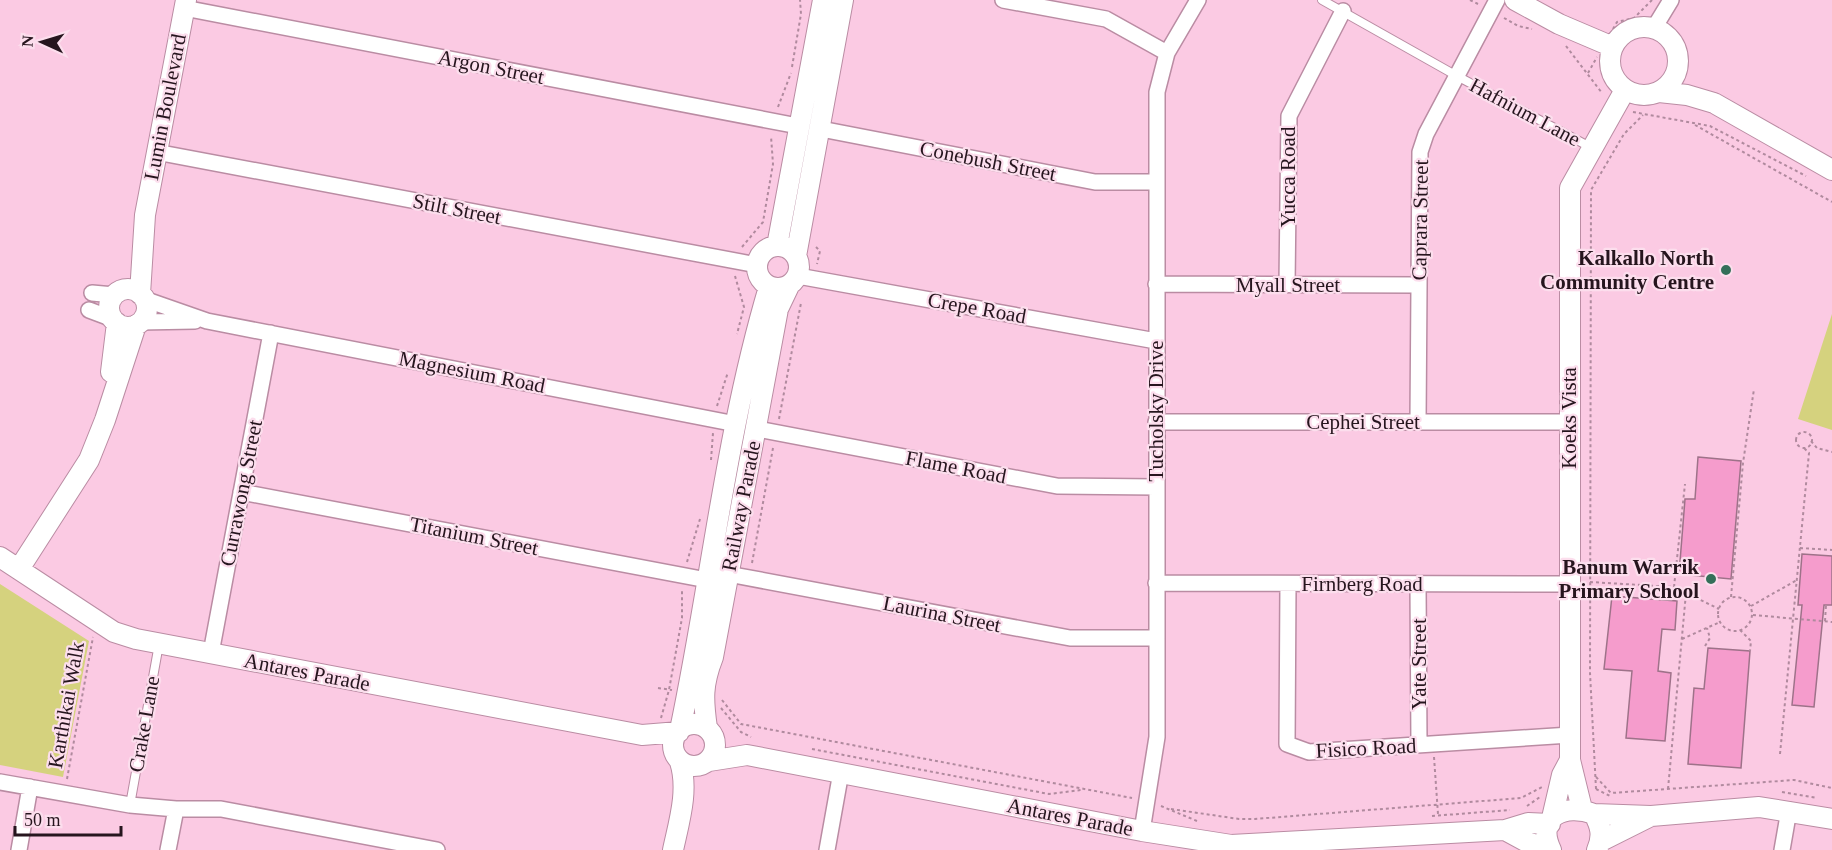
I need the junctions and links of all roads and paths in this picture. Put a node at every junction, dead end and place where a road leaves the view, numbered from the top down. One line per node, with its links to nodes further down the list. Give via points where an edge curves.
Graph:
1 (800, 0): 25 (path, via 791,73)
2 (823, 0): 26 (street)
3 (843, 0): 27 (street)
4 (1004, 0): 17 (street, via 1106,19)
5 (1198, 0): 17 (street, Tucholsky Drive)
6 (1322, 0): 12 (lane, Hafnium Lane)
7 (1470, 0): 11 (path)
8 (1515, 0): 16 (street)
9 (1671, 0): 13 (street)
10 (185, 4): 25 (street, Argon Street); 29 (street, Lumin Boulevard)
11 (1495, 5): 14 (path, via 1518,26); 20 (street, Caprara Street)
12 (1343, 11): 20 (lane, Hafnium Lane); 41 (street, Yucca Road, via 1289,116)
13 (1654, 28): 16 (street, via 1627,32); 19 (street, via 1674,44)
14 (1538, 31)
15 (1557, 40): 18 (path)
16 (1613, 47): 21 (street, via 1611,71)
17 (1167, 53): 32 (street, Tucholsky Drive, via 1157,92)
18 (1575, 60)
19 (1678, 65): 22 (street, via 1669,85); 23 (street)
20 (1457, 76): 28 (lane, Hafnium Lane); 42 (street, Caprara Street, via 1420,152)
21 (1625, 90): 22 (street, via 1648,96); 28 (street, Koeks Vista)
22 (1659, 92): 23 (street)
23 (1714, 103): 30 (street)
24 (1643, 115): 78 (path, via 1624,134 1591,190)
25 (774, 122): 26 (street, Argon Street); 37 (path, via 773,164 762,222 743,244)
26 (798, 126): 35 (street)
27 (821, 129): 32 (street, Conebush Street, via 1095,182); 36 (street)
28 (1592, 148): 57 (street, Koeks Vista, via 1570,188)
29 (156, 152): 34 (street, Lumin Boulevard); 37 (street, Stilt Street)
30 (1832, 170)
31 (1812, 179): 33 (path, via 1710,126 1693,124)
32 (1156, 182): 40 (street, Tucholsky Drive)
33 (1832, 202)
34 (145, 215): 44 (street, Lumin Boulevard); 45 (street, Lumin Boulevard)
35 (777, 246): 36 (street); 38 (street, via 764,252)
36 (796, 256): 39 (street, via 799,262)
37 (737, 261): 38 (street, Stilt Street); 50 (path, via 735,279 744,307)
38 (757, 265): 39 (street, via 760,278)
39 (785, 283): 51 (street, Crepe Road); 58 (street, Railway Parade, via 759,321); 59 (street, Railway Parade)
40 (1156, 284): 41 (street, Myall Street); 51 (street, Tucholsky Drive)
41 (1287, 285): 42 (street, Myall Street)
42 (1419, 285): 56 (street, Caprara Street)
43 (92, 292): 44 (street)
44 (116, 294): 45 (street, via 129,289); 48 (street, via 109,307)
45 (142, 296): 47 (street, Magnesium Road); 48 (street, via 146,311)
46 (89, 310): 48 (street)
47 (207, 321): 48 (street, Magnesium Road); 49 (street, Magnesium Road)
48 (127, 322): 73 (street, via 105,420 89,460)
49 (271, 333): 54 (street, Magnesium Road); 68 (street, Currawong Street)
50 (736, 339)
51 (1156, 341): 55 (street, Tucholsky Drive)
52 (728, 372): 54 (path)
53 (1754, 389): 85 (path)
54 (715, 419): 58 (street, Magnesium Road); 65 (path)
55 (1156, 422): 56 (street, Cephei Street); 67 (street, Tucholsky Drive)
56 (1418, 422): 57 (street, Cephei Street)
57 (1569, 422): 82 (street, Koeks Vista)
58 (736, 424): 76 (street, Railway Parade)
59 (756, 429): 67 (street, Flame Road, via 1057,486); 74 (street, Railway Parade)
60 (1811, 441): 61 (path); 61 (path, via 1807,432 1798,435 1797,444); 62 (path)
61 (1804, 448): 64 (path)
62 (1817, 448): 63 (path); 64 (path)
63 (1832, 452)
64 (1809, 453): 70 (path)
65 (710, 464)
66 (1685, 484): 83 (path)
67 (1156, 488): 79 (street, Tucholsky Drive)
68 (241, 492): 75 (street, Titanium Street); 104 (street, Currawong Street)
69 (700, 518): 75 (path)
70 (1800, 548): 71 (path); 77 (path)
71 (1832, 550)
72 (0, 557): 73 (street, Antares Parade)
73 (19, 569): 91 (street, Antares Parade)
74 (728, 574): 99 (street, Laurina Street, via 1070,638); 107 (street, Railway Parade)
75 (684, 576): 76 (street, Titanium Street); 107 (path, via 680,602)
76 (707, 580): 107 (street, Railway Parade)
77 (1797, 580): 87 (path); 90 (path)
78 (1590, 582): 83 (path); 123 (path)
79 (1156, 583): 80 (street, Firnberg Road); 99 (street, Tucholsky Drive)
80 (1288, 584): 81 (street, Firnberg Road); 115 (street, Fisico Road, via 1287,744 1309,752)
81 (1418, 584): 82 (street, Firnberg Road); 115 (street, Yate Street)
82 (1568, 584): 113 (street, Koeks Vista)
83 (1674, 587): 84 (path)
84 (1686, 593): 88 (path); 100 (path)
85 (1731, 597): 87 (path, via 1742,597); 88 (path)
86 (1826, 605): 92 (path)
87 (1750, 606): 89 (path)
88 (1719, 609): 93 (path)
89 (1752, 615): 90 (path); 98 (path, via 1748,626)
90 (1794, 619): 92 (path); 95 (path)
91 (96, 621): 101 (street, Antares Parade, via 114,632); 131 (path, Karthikai Walk)
92 (1825, 621): 94 (path)
93 (1720, 622): 97 (path); 98 (path, via 1731,631)
94 (1832, 622)
95 (1793, 626): 96 (path); 105 (path)
96 (1800, 627)
97 (1707, 628): 100 (path); 102 (path, via 1710,639)
98 (1740, 630): 103 (path, via 1751,641)
99 (1156, 638): 135 (street, Tucholsky Drive, via 1157,737)
100 (1682, 639): 129 (path)
101 (159, 644): 104 (street, Antares Parade); 137 (lane, Crake Lane)
102 (1705, 646)
103 (1750, 651)
104 (211, 653): 112 (street, Antares Parade)
105 (1788, 670): 106 (path); 118 (path)
106 (1796, 672)
107 (686, 698): 108 (path); 110 (street, Railway Parade); 111 (street, Railway Parade); 114 (path, via 723,709 741,732)
108 (660, 720)
109 (741, 724): 127 (path)
110 (679, 731): 111 (street, via 693,724); 112 (street, Antares Parade); 119 (street, via 673,742)
111 (709, 731): 117 (street, Antares Parade); 120 (street, via 715,747)
112 (634, 734): 119 (street, Antares Parade)
113 (1570, 735): 115 (street, Fisico Road); 122 (street, Koeks Vista)
114 (761, 739)
115 (1426, 744): 139 (path)
116 (807, 748): 127 (path, via 1049,794)
117 (747, 754): 120 (street, Antares Parade); 121 (street, Antares Parade)
118 (1780, 754)
119 (679, 760): 120 (street, via 692,767); 138 (street, via 683,770)
120 (707, 762): 138 (street)
121 (841, 772): 153 (street, Antares Parade); 161 (street)
122 (1567, 774): 123 (path); 128 (path, via 1588,781); 132 (path); 136 (path); 145 (street, Koeks Vista); 149 (street, Koeks Vista)
123 (1595, 777): 128 (path); 129 (path, via 1611,793)
124 (0, 782): 125 (street)
125 (30, 787): 131 (street); 157 (street)
126 (1832, 788): 129 (path, via 1794,780)
127 (1084, 789): 135 (path)
128 (1596, 789): 133 (path)
129 (1668, 789)
130 (1777, 792): 134 (path)
131 (64, 793): 137 (street)
132 (1533, 795): 136 (path); 139 (path)
133 (1616, 798)
134 (1821, 799)
135 (1148, 801): 141 (path); 153 (street, Tucholsky Drive)
136 (1533, 804): 140 (path)
137 (130, 805): 142 (street)
138 (682, 805): 160 (street)
139 (1438, 805): 141 (path, via 1239,819); 151 (path)
140 (1523, 807)
141 (1168, 808): 150 (path)
142 (176, 809): 158 (street); 159 (street, via 221,809)
143 (1513, 810): 151 (path)
144 (1789, 810): 147 (street, via 1759,807); 148 (street); 162 (street)
145 (1588, 812): 147 (street); 149 (street, via 1567,808); 154 (street, Koeks Vista, via 1600,825)
146 (1427, 816): 151 (path)
147 (1651, 816): 154 (street)
148 (1832, 819)
149 (1551, 821): 152 (street, Antares Parade); 156 (street, Koeks Vista, via 1547,838)
150 (1201, 824)
151 (1438, 824): 152 (street, Antares Parade); 155 (street, Antares Parade)
152 (1505, 830): 156 (street)
153 (1142, 831): 155 (street, Antares Parade, via 1231,845)
154 (1599, 845)
155 (1323, 846)
156 (1551, 849)
157 (19, 850)
158 (168, 850)
159 (437, 850)
160 (673, 850)
161 (827, 850)
162 (1782, 850)

